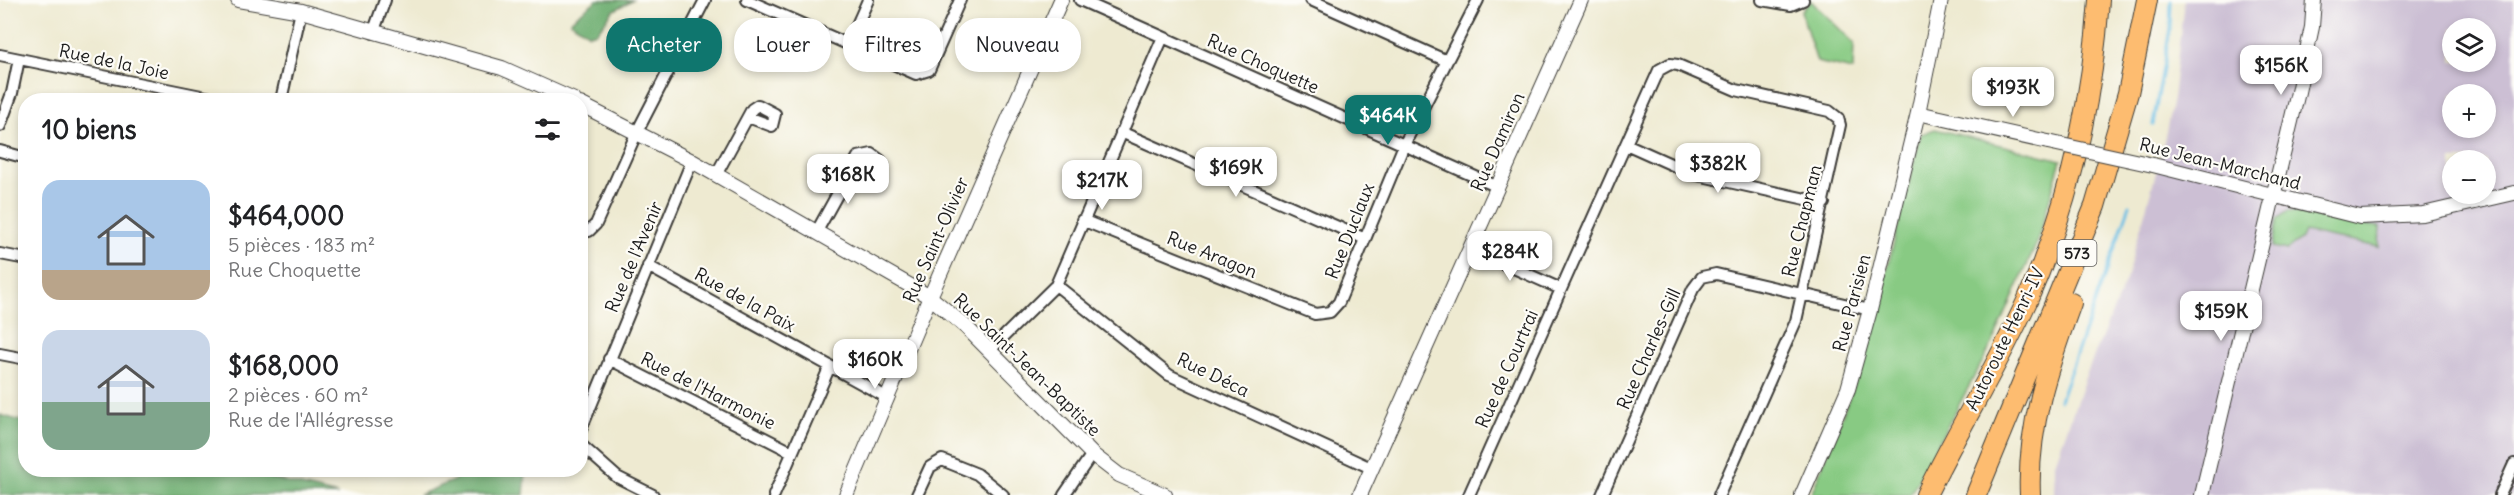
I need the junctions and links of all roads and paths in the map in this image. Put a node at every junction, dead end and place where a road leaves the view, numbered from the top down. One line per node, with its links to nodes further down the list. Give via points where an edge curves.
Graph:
1 (238, 0): 18 (street)
2 (384, 0): 20 (street)
3 (705, 0): 37 (street)
4 (747, 0): 23 (street)
5 (868, 0): 19 (street)
6 (960, 0): 22 (street)
7 (1061, 0): 61 (street, Rue Saint-Olivier)
8 (1080, 0): 21 (street, Rue Choquette)
9 (1311, 0): 26 (street)
10 (1478, 0): 26 (street, Rue Duclaux)
11 (1581, 0): 46 (street, Rue Damiron)
12 (1762, 0): 13 (street, via 1791,5)
13 (1803, 0)
14 (1941, 0): 34 (street, Rue Parisien)
15 (2099, 0): 88 (highway, Autoroute Henri-IV / 573, via 2082,125 2051,244 1990,375)
16 (2147, 0): 89 (highway, Autoroute Henri-IV / 573, via 2117,135 2095,206); 90 (highway, via 2137,96 2128,135 2045,375 2031,439)
17 (2314, 0): 48 (street, via 2298,92)
18 (301, 11): 20 (street); 31 (street)
19 (860, 18)
20 (373, 33): 32 (street, via 501,68)
21 (1164, 37): 38 (street); 40 (street, Rue Choquette)
22 (943, 39)
23 (843, 43)
24 (0, 55): 25 (street, Rue de la Joie)
25 (19, 59): 30 (street, Rue de la Joie); 36 (street)
26 (1447, 61): 40 (street, Rue Duclaux)
27 (1670, 64): 39 (street, Rue de Courtrai, via 1659,70); 49 (street, Rue Chapman, via 1736,90 1832,112 1838,118 1840,135)
28 (909, 72): 29 (street)
29 (924, 72)
30 (187, 93)
31 (283, 93)
32 (558, 93)
33 (588, 108): 37 (street, Rue Saint-Jean-Baptiste)
34 (1918, 113): 48 (street, Rue Jean-Marchand, bridge); 62 (street, Rue Parisien)
35 (748, 117): 45 (street)
36 (0, 126)
37 (637, 132): 43 (street, Rue Saint-Jean-Baptiste); 51 (street, via 596,224)
38 (1121, 132): 50 (street); 53 (street)
39 (1626, 144): 49 (street, via 1693,174); 59 (street, Rue de Courtrai)
40 (1404, 145): 46 (street, Rue Choquette); 53 (street, Rue Duclaux)
41 (0, 151): 42 (street)
42 (18, 157)
43 (692, 161): 45 (street, Rue Saint-Jean-Baptiste); 57 (street, Rue de l'Avenir)
44 (854, 166): 52 (street)
45 (716, 175): 52 (street, Rue Saint-Jean-Baptiste)
46 (1498, 187): 54 (street, Rue Damiron)
47 (2514, 193): 48 (street, Rue Jean-Marchand, via 2423,214 2387,217 2360,217)
48 (2271, 196): 91 (street)
49 (1824, 203): 60 (street, Rue Chapman)
50 (1082, 220): 58 (street); 63 (street, Rue Aragon, via 1316,314)
51 (588, 229)
52 (817, 231): 61 (street, Rue Saint-Jean-Baptiste)
53 (1363, 238): 63 (street, Rue Duclaux, via 1339,302)
54 (1471, 249): 59 (street); 75 (street, Rue Damiron)
55 (0, 254): 56 (street)
56 (18, 257)
57 (648, 266): 67 (street, Rue de l'Avenir); 68 (street, Rue de la Paix)
58 (1056, 285): 64 (street); 75 (street, Rue Déca, via 1169,375)
59 (1561, 289): 84 (street, Rue de Courtrai)
60 (1801, 295): 62 (street, Rue Charles-Gill); 85 (street, Rue Charles-Gill, via 1716,274 1697,281); 86 (street, Rue Chapman, via 1791,332)
61 (930, 297): 64 (street, Rue Saint-Jean-Baptiste); 69 (street, Rue Saint-Olivier)
62 (1870, 310): 87 (street, Rue Parisien, via 1848,389)
63 (1330, 312)
64 (990, 350): 73 (street, Rue Saint-Jean-Baptiste)
65 (0, 354): 66 (street)
66 (18, 357)
67 (609, 359): 70 (street, Rue de l'Avenir); 72 (street, Rue de l'Harmonie)
68 (830, 366): 69 (street, Rue de la Paix); 72 (street)
69 (888, 398): 78 (street, Rue Saint-Olivier)
70 (588, 412)
71 (588, 451): 76 (street, via 617,477)
72 (792, 452): 77 (street)
73 (1092, 454): 81 (street); 82 (street, Rue Saint-Jean-Baptiste, via 1119,475)
74 (2514, 464): 92 (street)
75 (1371, 468): 83 (street, Rue Damiron)
76 (653, 495)
77 (774, 495)
78 (846, 495)
79 (917, 495): 80 (street, via 930,467 942,460 977,474)
80 (1003, 495)
81 (1064, 495)
82 (1165, 495)
83 (1360, 495)
84 (1469, 495)
85 (1602, 495)
86 (1719, 495)
87 (1802, 495)
88 (1924, 495)
89 (1976, 495)
90 (2030, 495)
91 (2202, 495)
92 (2500, 495)

